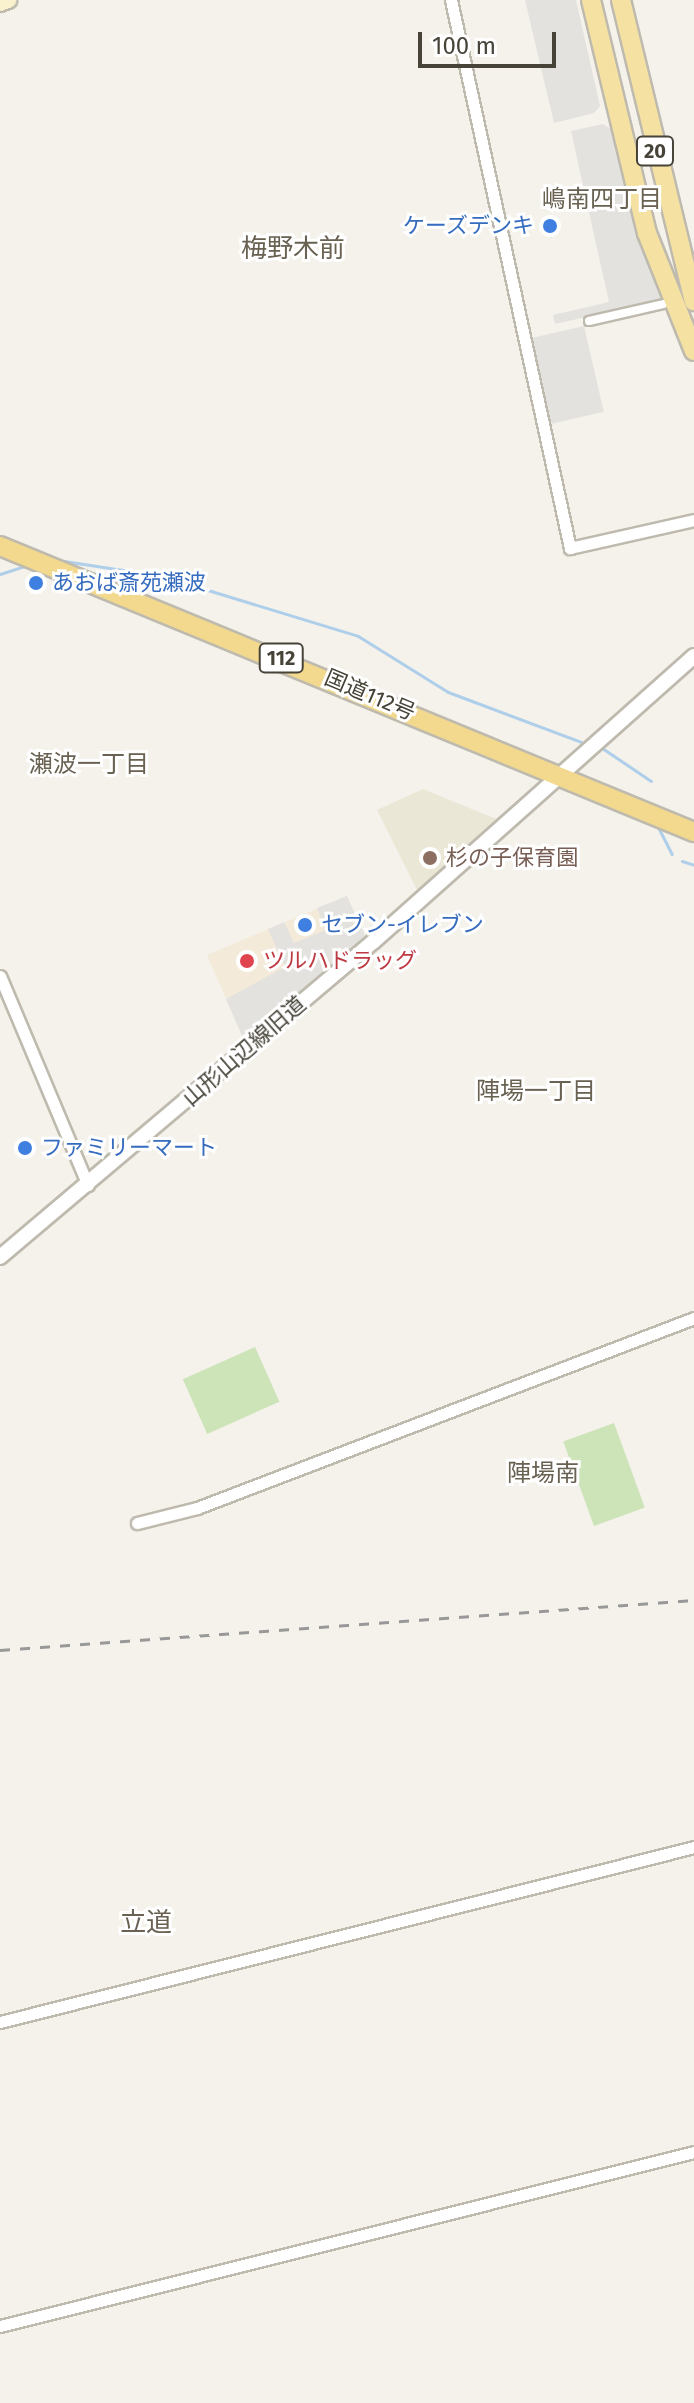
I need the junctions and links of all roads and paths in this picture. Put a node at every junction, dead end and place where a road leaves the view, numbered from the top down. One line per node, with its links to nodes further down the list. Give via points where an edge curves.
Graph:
1 (8, 0): 5 (main road)
2 (451, 0): 10 (street, via 570,548)
3 (591, 0): 9 (main road, 20, via 647,233)
4 (621, 0): 6 (main road, 20)
5 (0, 3)
6 (694, 301)
7 (663, 304): 8 (street)
8 (589, 321)
9 (694, 351)
10 (694, 520)
11 (0, 546): 13 (highway, 国道112号 / 112, via 282,658)
12 (694, 656): 13 (street, 山形山辺線旧道)
13 (558, 779): 14 (highway, 国道112号 / 112); 16 (street, 山形山辺線旧道)
14 (694, 832)
15 (0, 976): 16 (street)
16 (88, 1185): 17 (street, 山形山辺線旧道)
17 (0, 1257)
18 (694, 1318): 19 (street, via 197,1508)
19 (137, 1523)
20 (694, 1847): 21 (street)
21 (0, 2022)
22 (694, 2152): 23 (street)
23 (0, 2326)

